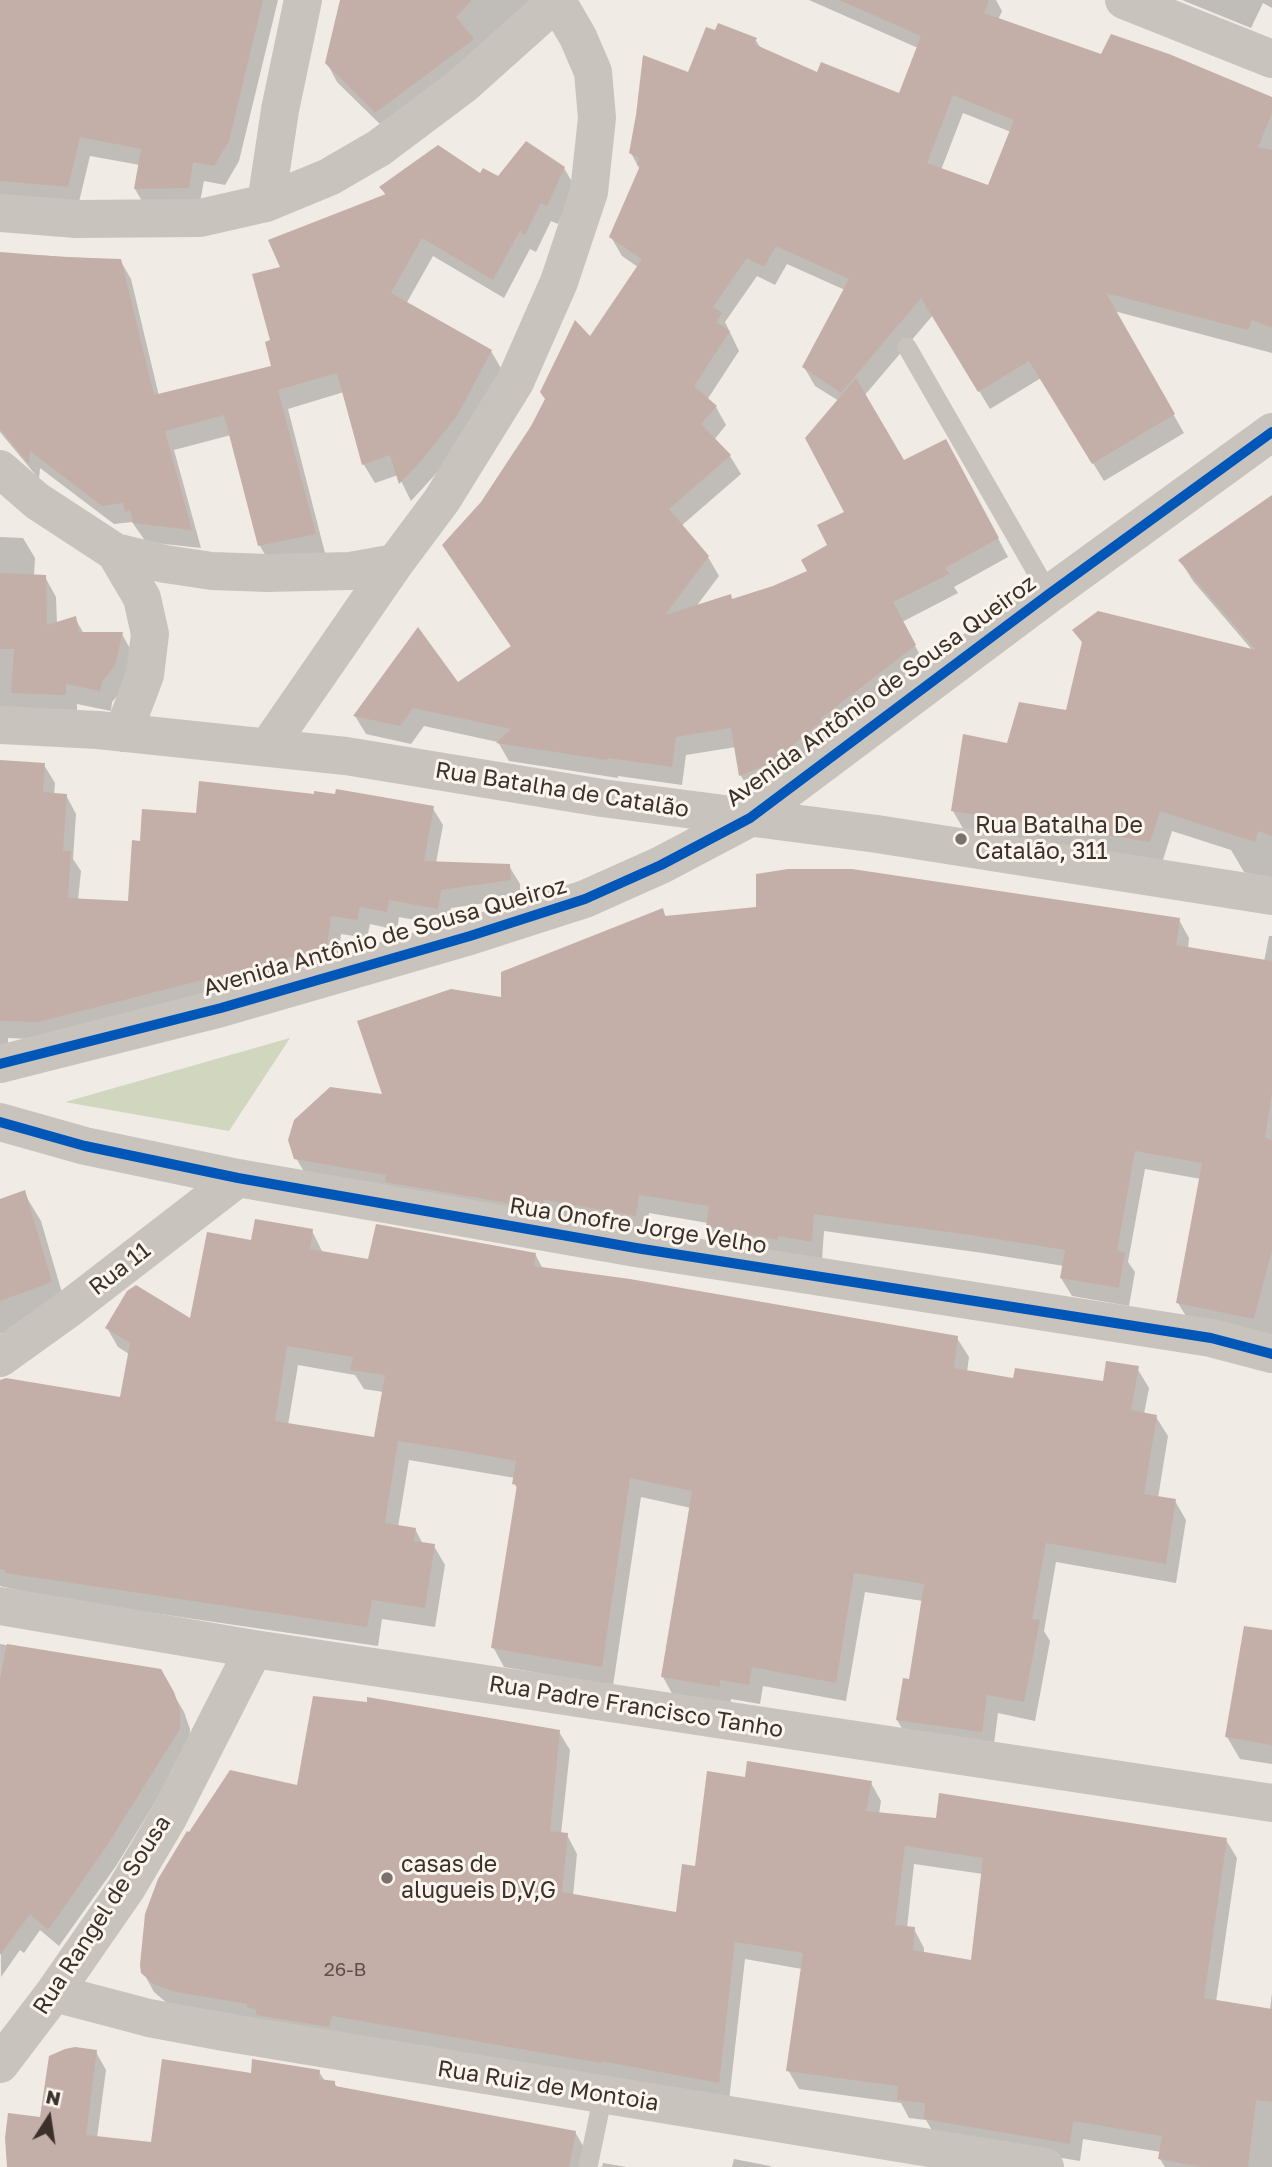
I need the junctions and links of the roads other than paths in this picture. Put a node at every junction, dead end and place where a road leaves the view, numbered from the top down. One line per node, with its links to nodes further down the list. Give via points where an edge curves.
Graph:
1 (303, 0): 5 (street)
2 (1124, 0): 4 (street)
3 (558, 1): 5 (street, via 463,85 379,148 329,177); 11 (street, via 593,72 597,118 589,191 559,282 515,382 442,500)
4 (1272, 59)
5 (266, 203): 6 (street, via 200,218 76,219)
6 (0, 213)
7 (907, 347): 12 (lane)
8 (1272, 432): 12 (street, Avenida Antônio de Sousa Queiroz)
9 (0, 469): 10 (street, via 37,501)
10 (115, 552): 11 (street, via 212,571 350,571); 14 (street, via 142,598 150,634 145,675)
11 (395, 563): 15 (street)
12 (1049, 594): 16 (street, Avenida Antônio de Sousa Queiroz)
13 (0, 725): 14 (street, Rua Batalha de Catalão)
14 (123, 733): 15 (street, Rua Batalha de Catalão)
15 (268, 747): 16 (street, Rua Batalha de Catalão)
16 (750, 818): 17 (street, Rua Batalha de Catalão); 18 (street, Avenida Antônio de Sousa Queiroz, via 585,899 320,981)
17 (1272, 896)
18 (0, 1065)
19 (0, 1122): 20 (street, Rua Onofre Jorge Velho, via 85,1146)
20 (238, 1178): 21 (street, Rua Onofre Jorge Velho, via 636,1248 1211,1338); 22 (street, Rua 11)
21 (1272, 1354)
22 (0, 1358)
23 (0, 1606): 24 (street, Rua Padre Francisco Tanho)
24 (254, 1649): 25 (street, Rua Padre Francisco Tanho); 26 (street, Rua Rangel de Sousa, via 169,1816 126,1889)
25 (1272, 1803)
26 (54, 1993): 27 (street, Rua Rangel de Sousa); 28 (street, Rua Ruiz de Montoia, via 186,2025)
27 (0, 2064)
28 (603, 2095): 29 (lane); 30 (street, Rua Ruiz de Montoia)
29 (588, 2167)
30 (1045, 2167)

